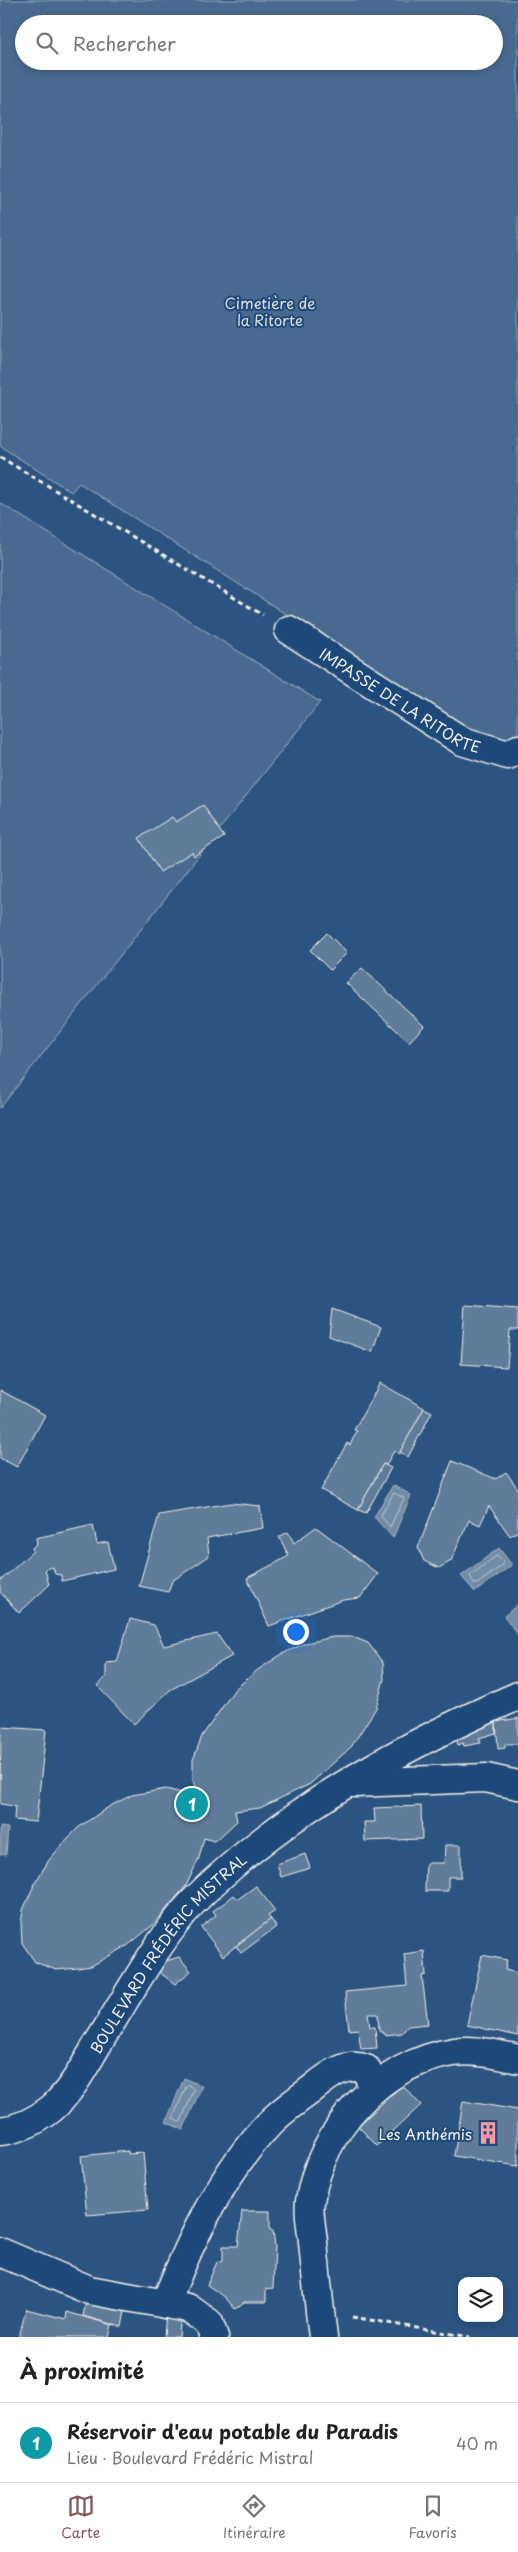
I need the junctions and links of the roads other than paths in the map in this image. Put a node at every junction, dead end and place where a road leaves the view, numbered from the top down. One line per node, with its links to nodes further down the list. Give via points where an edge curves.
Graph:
1 (289, 630): 2 (street, IMPASSE DE LA RITORTE, via 462,741 508,755)
2 (518, 749)
3 (518, 1696): 4 (street, BOULEVARD FRÉDÉRIC MISTRAL, via 431,1736)
4 (349, 1783): 5 (street, via 486,1778); 8 (street, BOULEVARD FRÉDÉRIC MISTRAL, via 262,1841 184,1912 72,2086 52,2108 30,2124)
5 (518, 1785)
6 (518, 2059): 7 (street, via 488,2052 454,2052 395,2073)
7 (373, 2088): 10 (street, via 366,2069 358,2066 344,2068 327,2077 270,2122 210,2207 186,2252); 11 (street, via 326,2148 315,2175 310,2203)
8 (0, 2131)
9 (0, 2252): 10 (street, via 89,2290)
10 (165, 2304): 12 (street, via 188,2308 209,2323)
11 (321, 2324)
12 (214, 2337)

